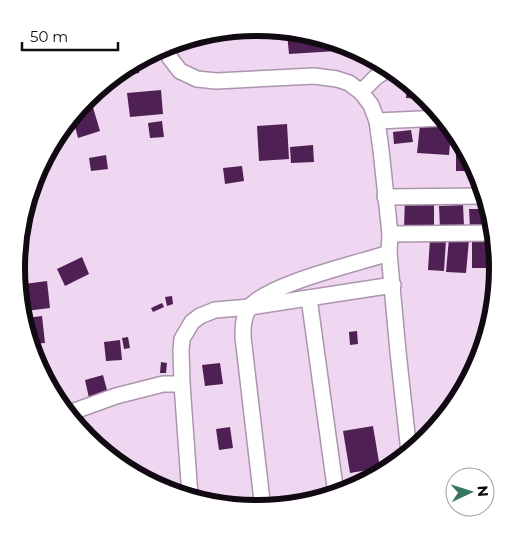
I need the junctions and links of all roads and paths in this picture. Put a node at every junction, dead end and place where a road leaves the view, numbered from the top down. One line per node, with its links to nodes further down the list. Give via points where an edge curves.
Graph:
1 (168, 54): 3 (street, via 180,71 197,79 314,76 349,83)
2 (383, 73): 3 (street)
3 (361, 92): 5 (street)
4 (435, 118): 5 (street)
5 (377, 121): 7 (street)
6 (479, 196): 7 (street)
7 (385, 197): 9 (street)
8 (487, 233): 9 (street)
9 (390, 234): 10 (street)
10 (390, 254): 11 (street); 13 (street, via 288,284 268,293)
11 (393, 285): 12 (street); 16 (street)
12 (309, 298): 13 (street); 17 (street)
13 (250, 307): 14 (street, via 215,310 192,322 182,339); 19 (street, via 244,317 243,337)
14 (182, 384): 15 (street, via 163,384); 18 (street)
15 (74, 411)
16 (408, 445)
17 (335, 488)
18 (190, 491)
19 (262, 501)

